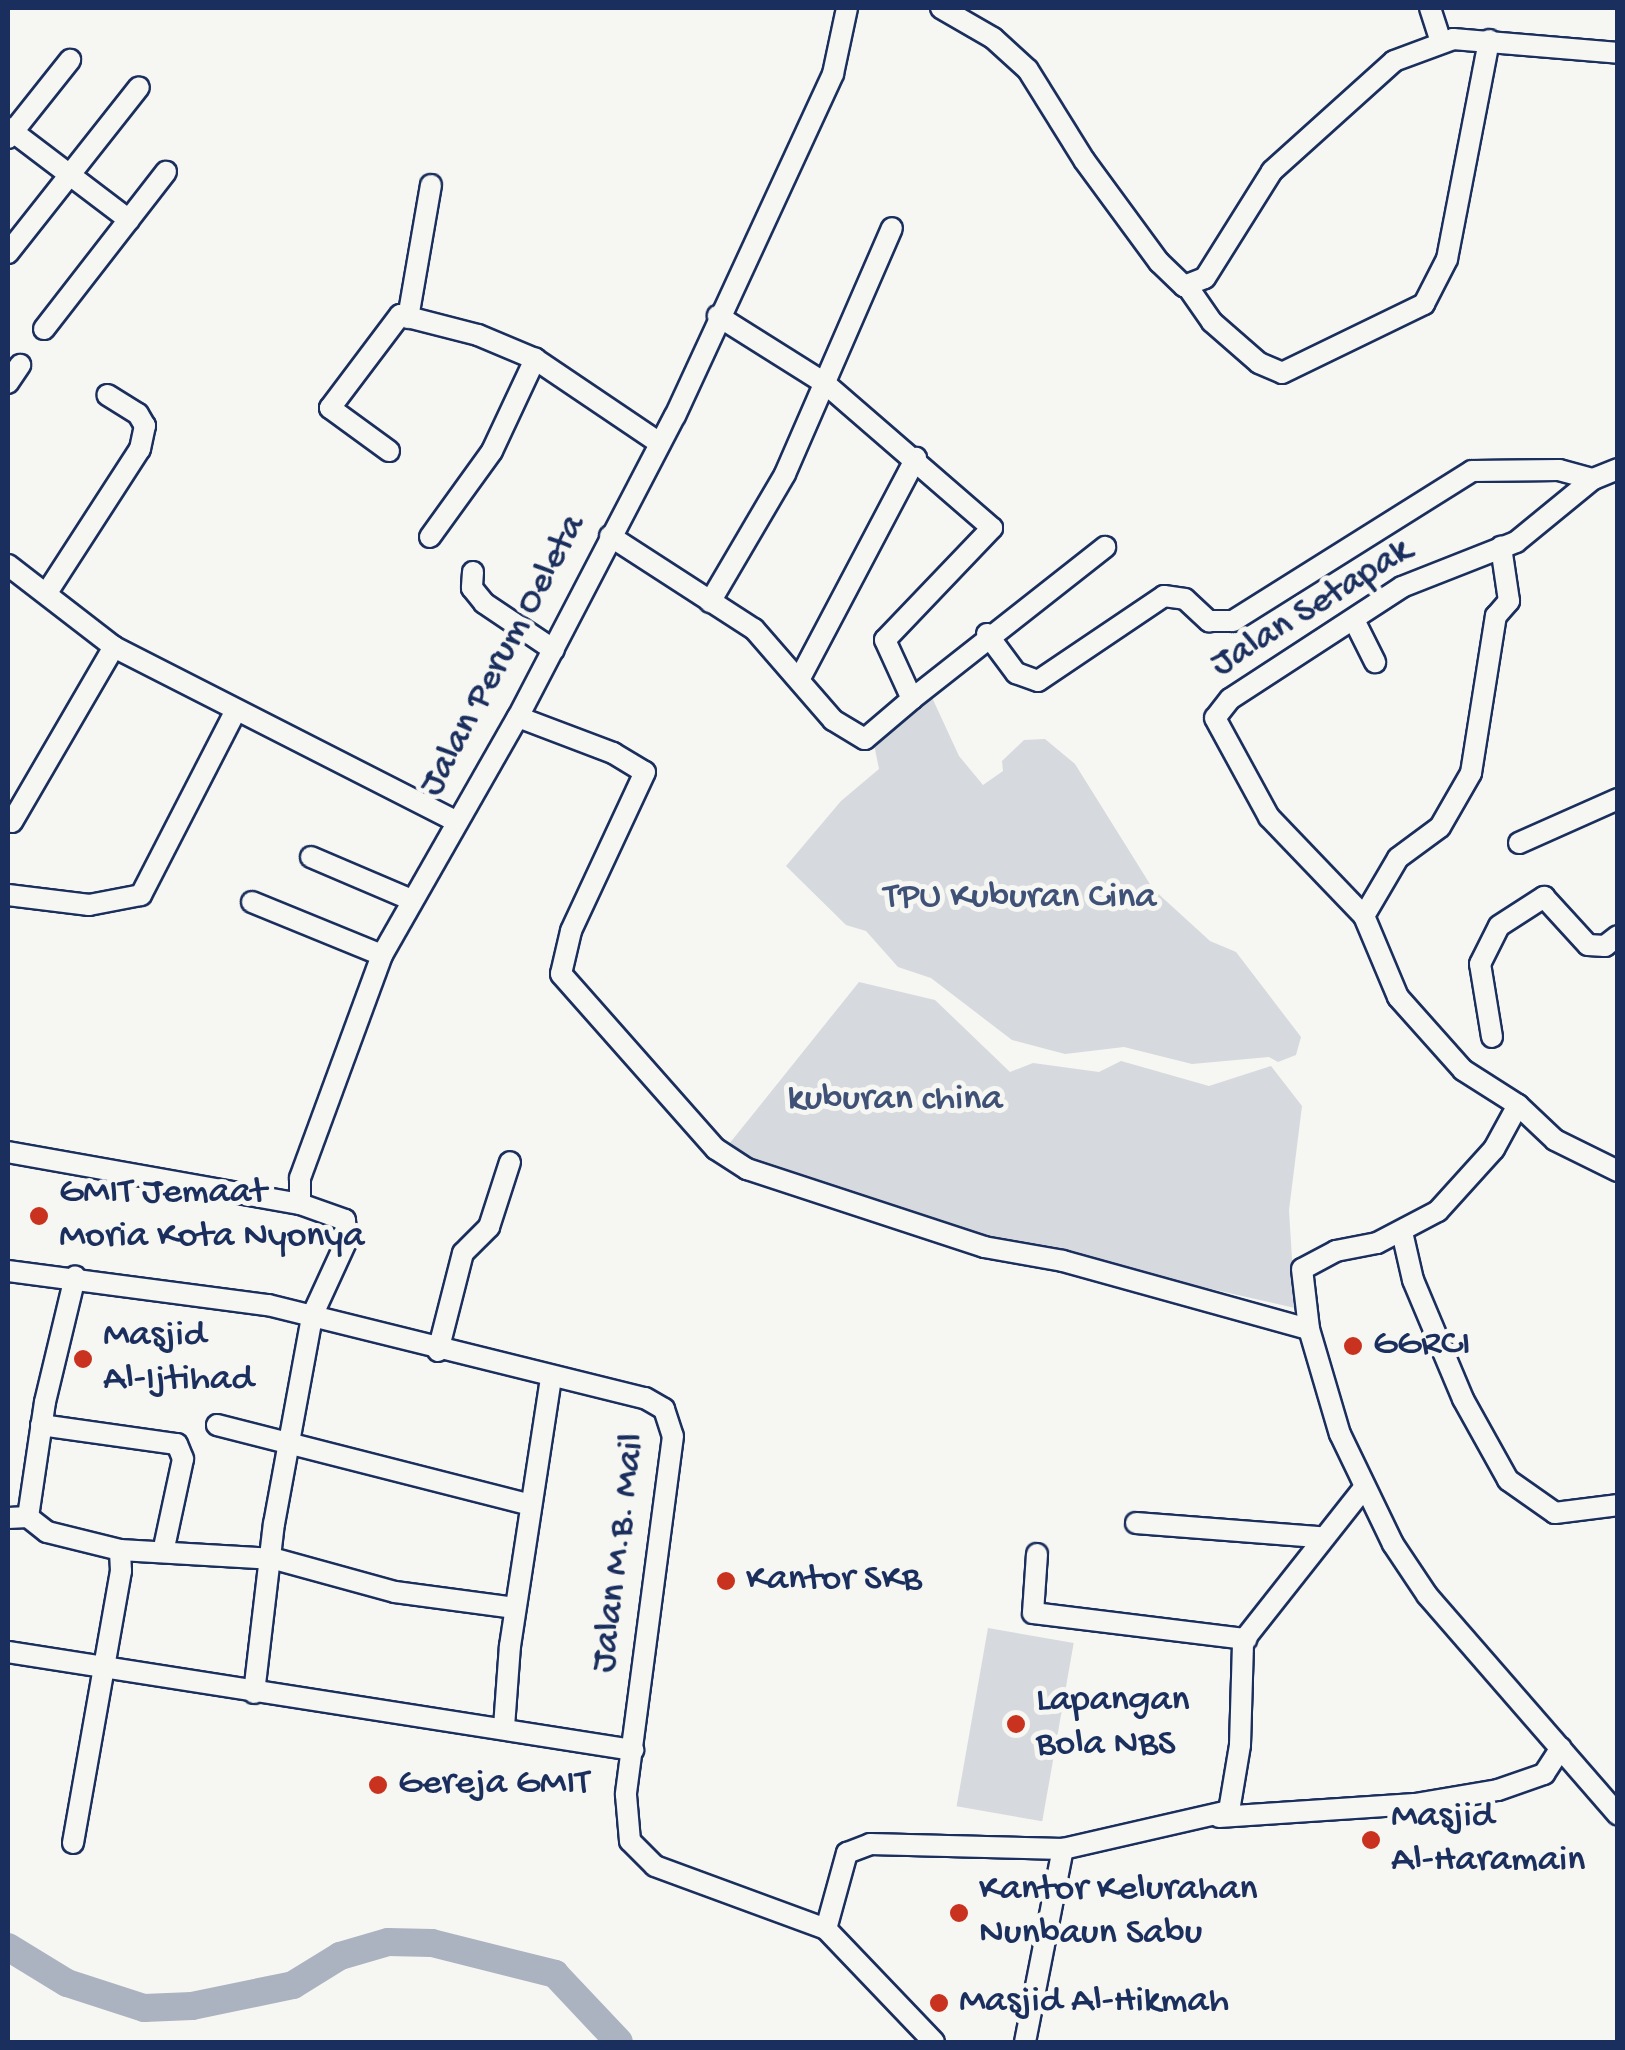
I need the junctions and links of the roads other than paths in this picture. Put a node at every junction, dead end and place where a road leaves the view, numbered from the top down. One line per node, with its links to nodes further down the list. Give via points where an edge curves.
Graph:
1 (847, 8): 17 (street, Jalan Perum Oeleta, via 832,74)
2 (941, 8): 16 (street, via 993,38 1028,70 1159,262)
3 (1430, 8): 4 (street)
4 (1441, 40): 5 (street); 16 (street, via 1394,61 1272,171 1205,278)
5 (1488, 40): 6 (street); 16 (street, via 1447,260 1424,304 1282,373 1259,363 1212,322)
6 (1616, 47)
7 (70, 60): 9 (street)
8 (139, 87): 11 (street)
9 (9, 133): 11 (street)
10 (166, 172): 13 (street)
11 (69, 175): 13 (street); 15 (street)
12 (431, 186): 18 (street)
13 (128, 220): 19 (street)
14 (892, 228): 21 (street)
15 (8, 253)
16 (1187, 286)
17 (718, 316): 21 (street); 23 (street, Jalan Perum Oeleta)
18 (408, 318): 20 (street, via 478,335); 24 (street, via 400,315 330,408)
19 (44, 330)
20 (535, 359): 23 (street); 29 (street, via 492,451)
21 (826, 384): 25 (street); 35 (street, via 766,511)
22 (108, 394): 34 (street, via 145,426 140,450)
23 (658, 442): 28 (street, Jalan Perum Oeleta)
24 (389, 452)
25 (916, 458): 41 (street); 42 (street, via 992,532 885,640)
26 (1618, 468): 27 (street, Jalan Setapak)
27 (1592, 479): 31 (street, Jalan Setapak, via 1570,504); 37 (street, via 1559,470 1472,471 1233,621 1209,620 1185,600 1164,596 1038,681 1016,673)
28 (610, 536): 35 (street); 39 (street, Jalan Perum Oeleta)
29 (430, 537)
30 (1105, 547): 37 (street)
31 (1501, 547): 36 (street, Jalan Setapak, via 1428,574); 53 (street, via 1510,590 1496,616 1471,773 1440,827 1398,858)
32 (8, 564): 34 (street)
33 (473, 572): 39 (street, via 472,588 484,603)
34 (48, 591): 38 (street)
35 (710, 602): 41 (street, via 754,629)
36 (1354, 622): 40 (street); 53 (street, Jalan Setapak, via 1230,699 1215,718 1269,817)
37 (987, 634): 42 (street)
38 (114, 647): 43 (street); 47 (street)
39 (554, 650): 44 (street, Jalan Perum Oeleta)
40 (1375, 662)
41 (800, 678): 42 (street, via 832,720 865,740)
42 (912, 699)
43 (235, 712): 46 (street); 50 (street, via 141,895 89,905)
44 (518, 717): 46 (street, Jalan Perum Oeleta); 66 (street, via 613,752 645,772 571,931 561,974 716,1149 746,1169 984,1247)
45 (1618, 798): 48 (street)
46 (455, 820): 51 (street, Jalan Perum Oeleta)
47 (12, 822)
48 (1519, 843)
49 (311, 857): 51 (street)
50 (8, 896)
51 (412, 900): 55 (street, Jalan Perum Oeleta)
52 (252, 902): 55 (street)
53 (1364, 916): 57 (street, Jalan Setapak, via 1398,997 1463,1070)
54 (1618, 936): 56 (street, via 1605,946 1588,945 1544,897 1499,926 1480,964)
55 (382, 955): 61 (street, Jalan Perum Oeleta, via 300,1178)
56 (1492, 1037)
57 (1518, 1105): 60 (street, Jalan Setapak, via 1548,1135); 62 (street, via 1469,1181 1438,1212)
58 (8, 1152): 61 (street)
59 (510, 1162): 67 (street, via 489,1228 463,1253)
60 (1615, 1166)
61 (300, 1204): 65 (street, via 344,1220 348,1228)
62 (1402, 1232): 66 (street, via 1336,1251 1302,1269); 73 (street, via 1407,1262 1464,1399 1508,1480 1555,1513)
63 (8, 1271): 64 (street, Jalan M.B. Mail)
64 (75, 1277): 65 (street, Jalan M.B. Mail); 70 (street)
65 (312, 1316): 67 (street, Jalan M.B. Mail); 71 (street)
66 (1309, 1329): 72 (street, via 1340,1434)
67 (438, 1350): 68 (street, Jalan M.B. Mail)
68 (551, 1378): 74 (street); 89 (street, Jalan M.B. Mail, via 645,1398 673,1421)
69 (217, 1425): 71 (street)
70 (42, 1426): 75 (street); 79 (street, via 177,1444 183,1459)
71 (293, 1446): 74 (street); 81 (street, via 274,1524)
72 (1364, 1488): 77 (street); 88 (street, via 1427,1595)
73 (1618, 1505)
74 (531, 1506): 82 (street)
75 (18, 1517): 78 (street, via 47,1532)
76 (1136, 1523): 77 (street)
77 (1320, 1538): 83 (street)
78 (120, 1550): 79 (street); 85 (street)
79 (163, 1552): 81 (street)
80 (1037, 1554): 83 (street, via 1034,1613)
81 (274, 1559): 82 (street, via 395,1592); 86 (street)
82 (516, 1608): 87 (street)
83 (1246, 1639): 91 (street, via 1235,1801)
84 (8, 1652): 85 (street)
85 (108, 1668): 86 (street); 92 (street)
86 (254, 1693): 87 (street)
87 (504, 1726): 89 (street)
88 (1561, 1748): 90 (street); 91 (street, via 1544,1774 1498,1790 1415,1804)
89 (632, 1750): 94 (street, via 626,1823 642,1858)
90 (1618, 1815)
91 (1219, 1817): 93 (street, via 1120,1831)
92 (73, 1844)
93 (1063, 1849): 94 (street, via 854,1846); 96 (street)
94 (826, 1929): 95 (street)
95 (934, 2042)
96 (1025, 2042)

